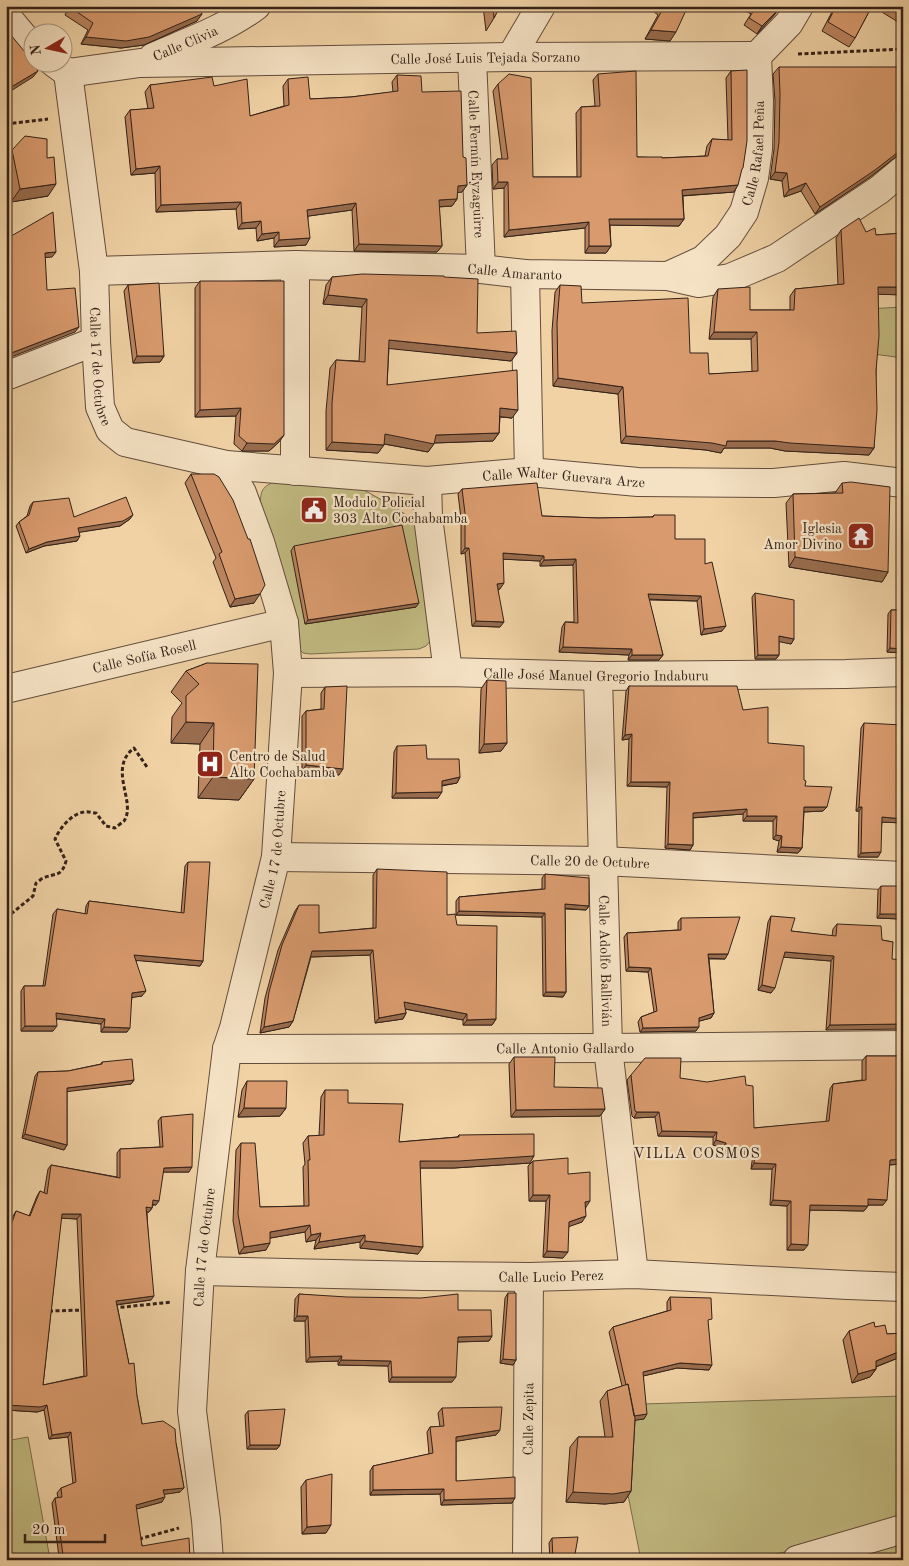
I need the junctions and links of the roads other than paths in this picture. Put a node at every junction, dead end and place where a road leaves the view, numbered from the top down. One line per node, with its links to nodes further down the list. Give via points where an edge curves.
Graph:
1 (256, 6): 9 (street, Calle Clivia, via 241,18)
2 (541, 6): 7 (street)
3 (799, 6): 6 (street, via 789,23)
4 (6, 16): 5 (street)
5 (22, 35)
6 (757, 56): 7 (street, Calle José Luis Tejada Sorzano); 17 (street, Calle Rafael Peña, via 758,149 744,212 728,236 703,260)
7 (511, 57): 8 (street, Calle José Luis Tejada Sorzano)
8 (472, 58): 9 (street, Calle José Luis Tejada Sorzano); 14 (street, Calle Fermín Eyzaguirre)
9 (140, 63): 10 (street, Calle José Luis Tejada Sorzano)
10 (72, 67)
11 (62, 72): 15 (street, Calle 17 de Octubre, via 73,115)
12 (903, 170): 17 (street, Calle Amaranto, via 879,190 777,258 730,278 707,282)
13 (295, 265): 14 (street, Calle Amaranto); 15 (street, Calle Amaranto); 21 (street)
14 (481, 270): 16 (street, Calle Amaranto)
15 (94, 271): 18 (street, Calle 17 de Octubre)
16 (525, 274): 17 (street, Calle Amaranto); 22 (street)
17 (668, 276)
18 (96, 341): 19 (street); 20 (street, Calle 17 de Octubre, via 100,407 110,430 125,442)
19 (6, 376)
20 (226, 465): 21 (street, Calle Walter Guevara Arze); 25 (street, Calle 17 de Octubre, via 242,493 260,542)
21 (295, 471): 23 (street, Calle Walter Guevara Arze)
22 (529, 472): 23 (street, Calle Walter Guevara Arze); 24 (street, Calle Walter Guevara Arze, via 638,482 774,484 844,476)
23 (427, 481): 26 (street, via 428,517)
24 (903, 483)
25 (284, 623): 28 (street, Calle 17 de Octubre); 30 (street, Calle Sofía Rosell)
26 (448, 672): 28 (street, Calle José Manuel Gregorio Indaburu); 29 (street, Calle José Manuel Gregorio Indaburu)
27 (903, 672): 29 (street, Calle José Manuel Gregorio Indaburu)
28 (288, 673): 31 (street, Calle 17 de Octubre)
29 (598, 676): 32 (street, Calle Adolfo Ballivián)
30 (6, 689)
31 (276, 857): 32 (street, Calle 20 de Octubre); 36 (street, Calle 17 de Octubre)
32 (602, 861): 33 (street, Calle 20 de Octubre); 35 (street, Calle Adolfo Ballivián)
33 (903, 876)
34 (903, 1045): 35 (street, Calle Antonio Gallardo)
35 (608, 1048): 36 (street, Calle Antonio Gallardo); 38 (street, Calle Adolfo Ballivián)
36 (228, 1049): 37 (street, Calle 17 de Octubre)
37 (200, 1271): 39 (street, Calle Lucio Perez); 42 (street, Calle 17 de Octubre, via 192,1410)
38 (634, 1274): 39 (street, Calle Lucio Perez); 40 (street, Calle Lucio Perez)
39 (529, 1277): 43 (street, Calle Zepita)
40 (903, 1286)
41 (903, 1529): 44 (street)
42 (209, 1560)
43 (527, 1560)
44 (797, 1560)

